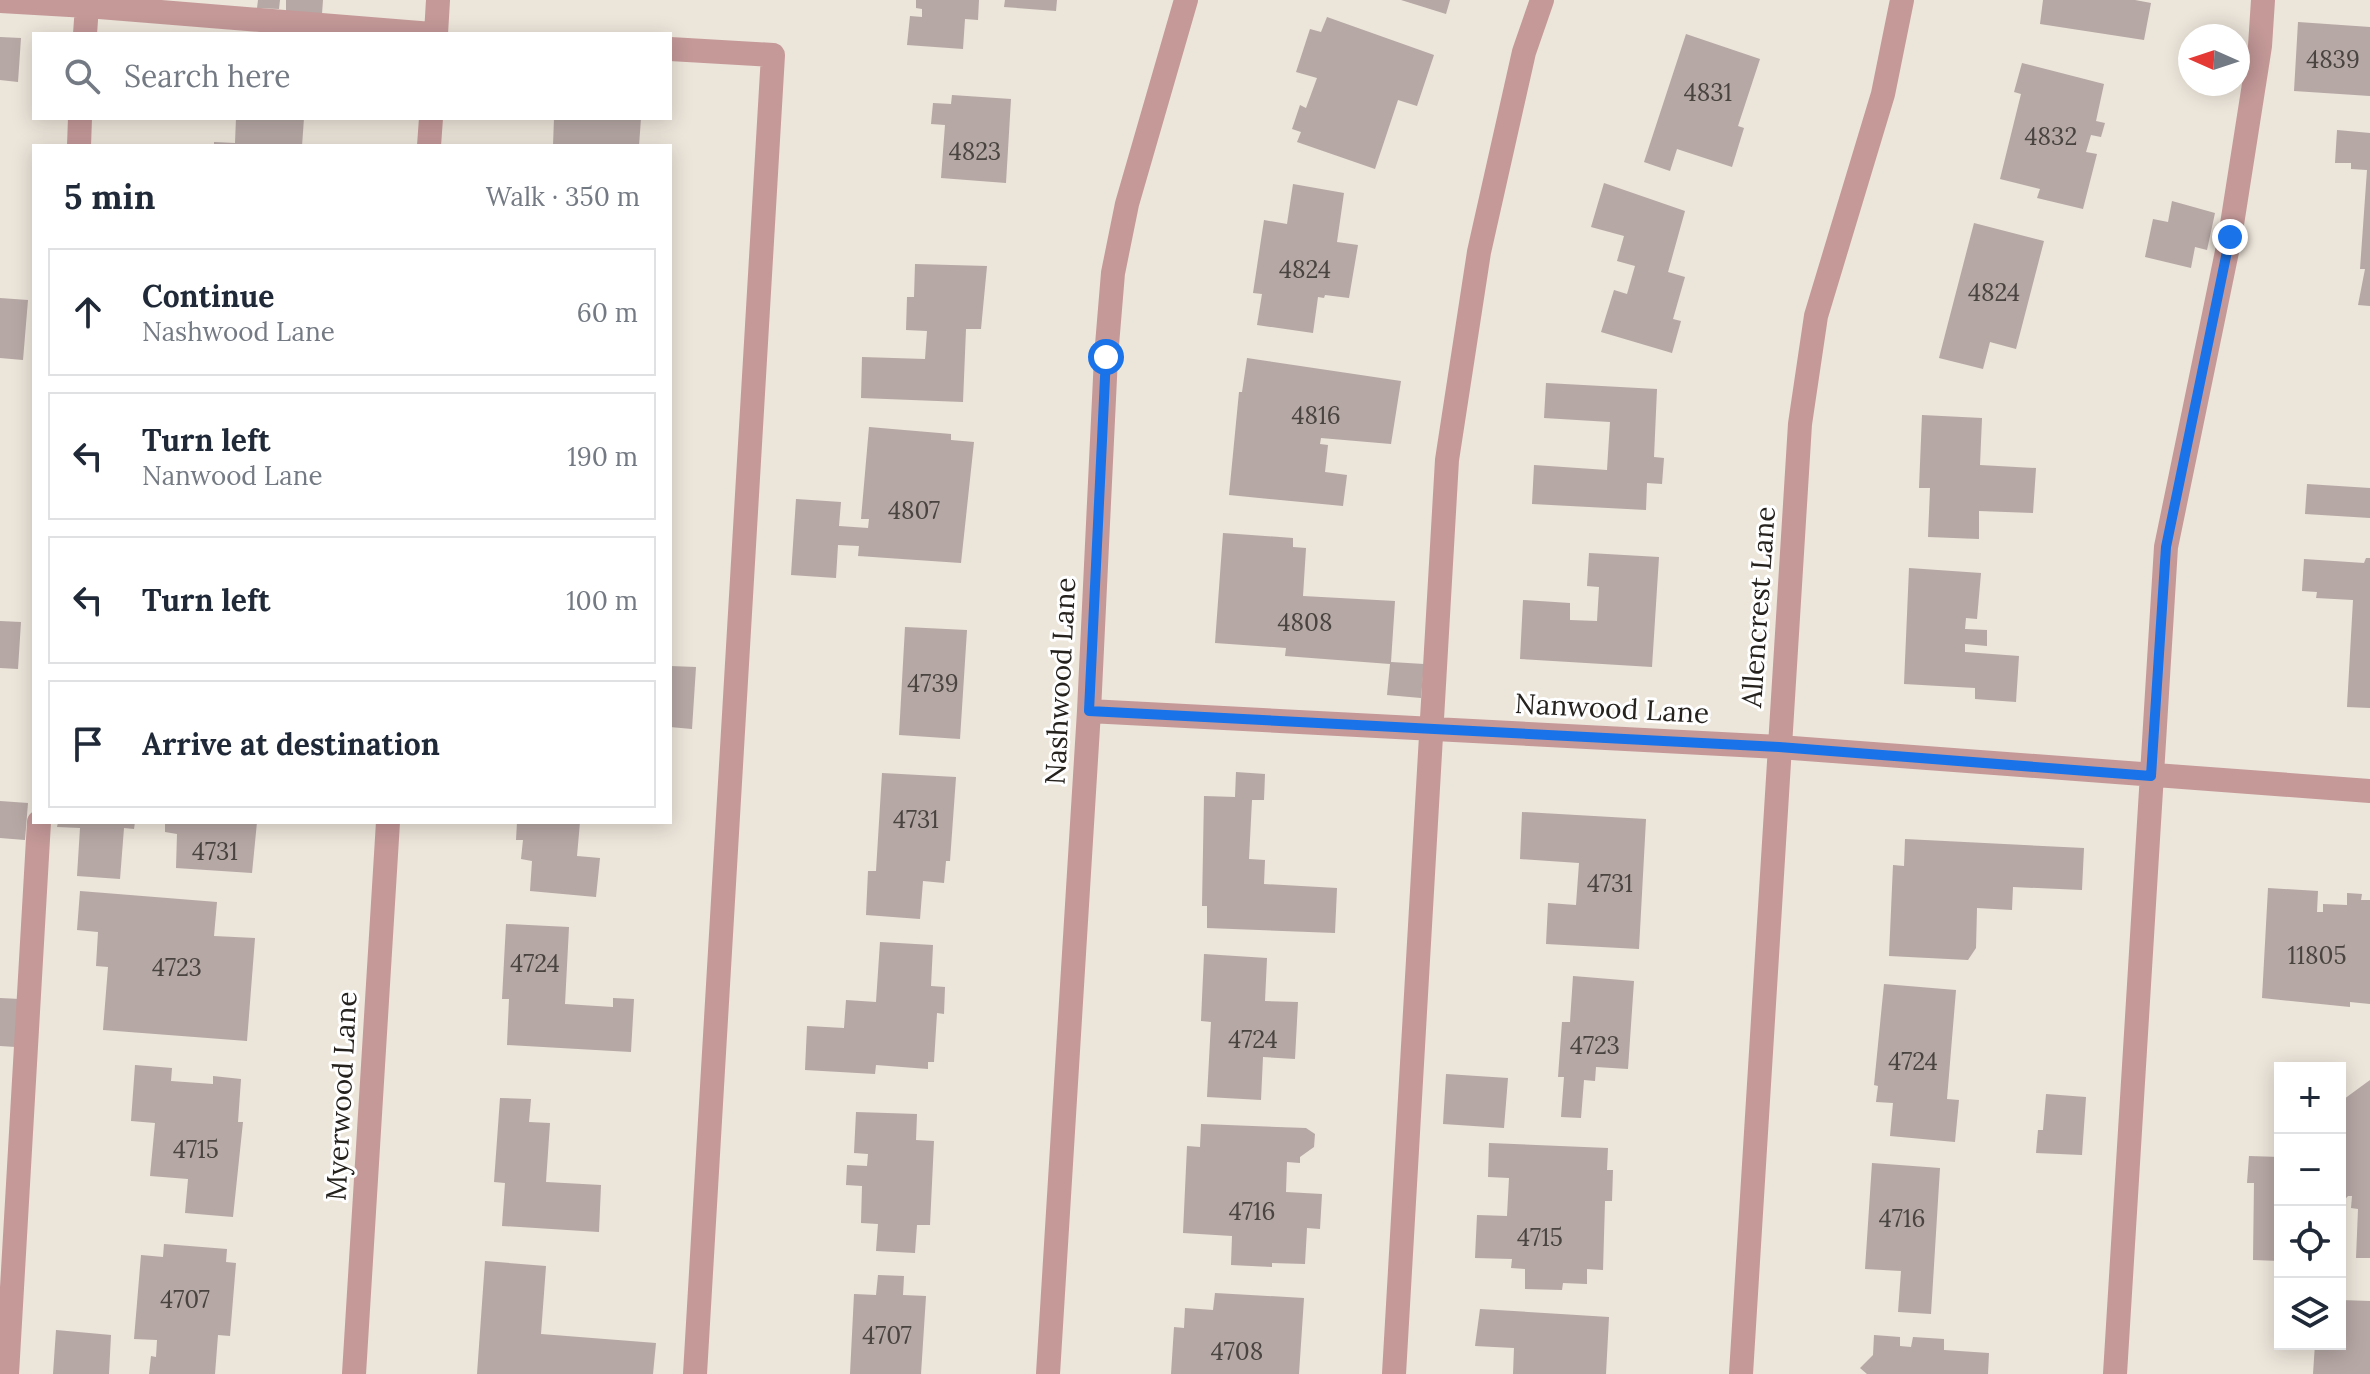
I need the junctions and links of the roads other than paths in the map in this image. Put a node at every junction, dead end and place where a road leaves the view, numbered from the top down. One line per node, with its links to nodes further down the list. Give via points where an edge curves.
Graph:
1 (438, 0): 10 (street)
2 (1186, 0): 16 (street, Nashwood Lane, via 1127,204 1113,273)
3 (1542, 0): 17 (street, via 1524,52 1479,252 1449,445)
4 (1902, 0): 18 (street, Allencrest Lane, via 1883,94 1816,316 1800,424)
5 (2263, 0): 19 (street, via 2230,237 2166,547)
6 (0, 1): 7 (street)
7 (87, 6): 8 (street); 9 (street)
8 (85, 32)
9 (409, 32)
10 (434, 32)
11 (672, 49): 25 (street, via 773,55)
12 (80, 120): 14 (street)
13 (431, 120): 15 (street)
14 (79, 144)
15 (429, 144)
16 (1089, 711): 17 (street, Nanwood Lane); 26 (street, Nashwood Lane)
17 (1432, 729): 18 (street, Nanwood Lane); 27 (street)
18 (1779, 747): 19 (street, Nanwood Lane); 28 (street, Allencrest Lane)
19 (2151, 776): 20 (street, Nanwood Lane); 29 (street)
20 (2370, 791)
21 (39, 824): 23 (street)
22 (388, 824): 24 (street, Myerwood Lane)
23 (7, 1374)
24 (354, 1374)
25 (695, 1374)
26 (1048, 1374)
27 (1394, 1374)
28 (1741, 1374)
29 (2115, 1374)

